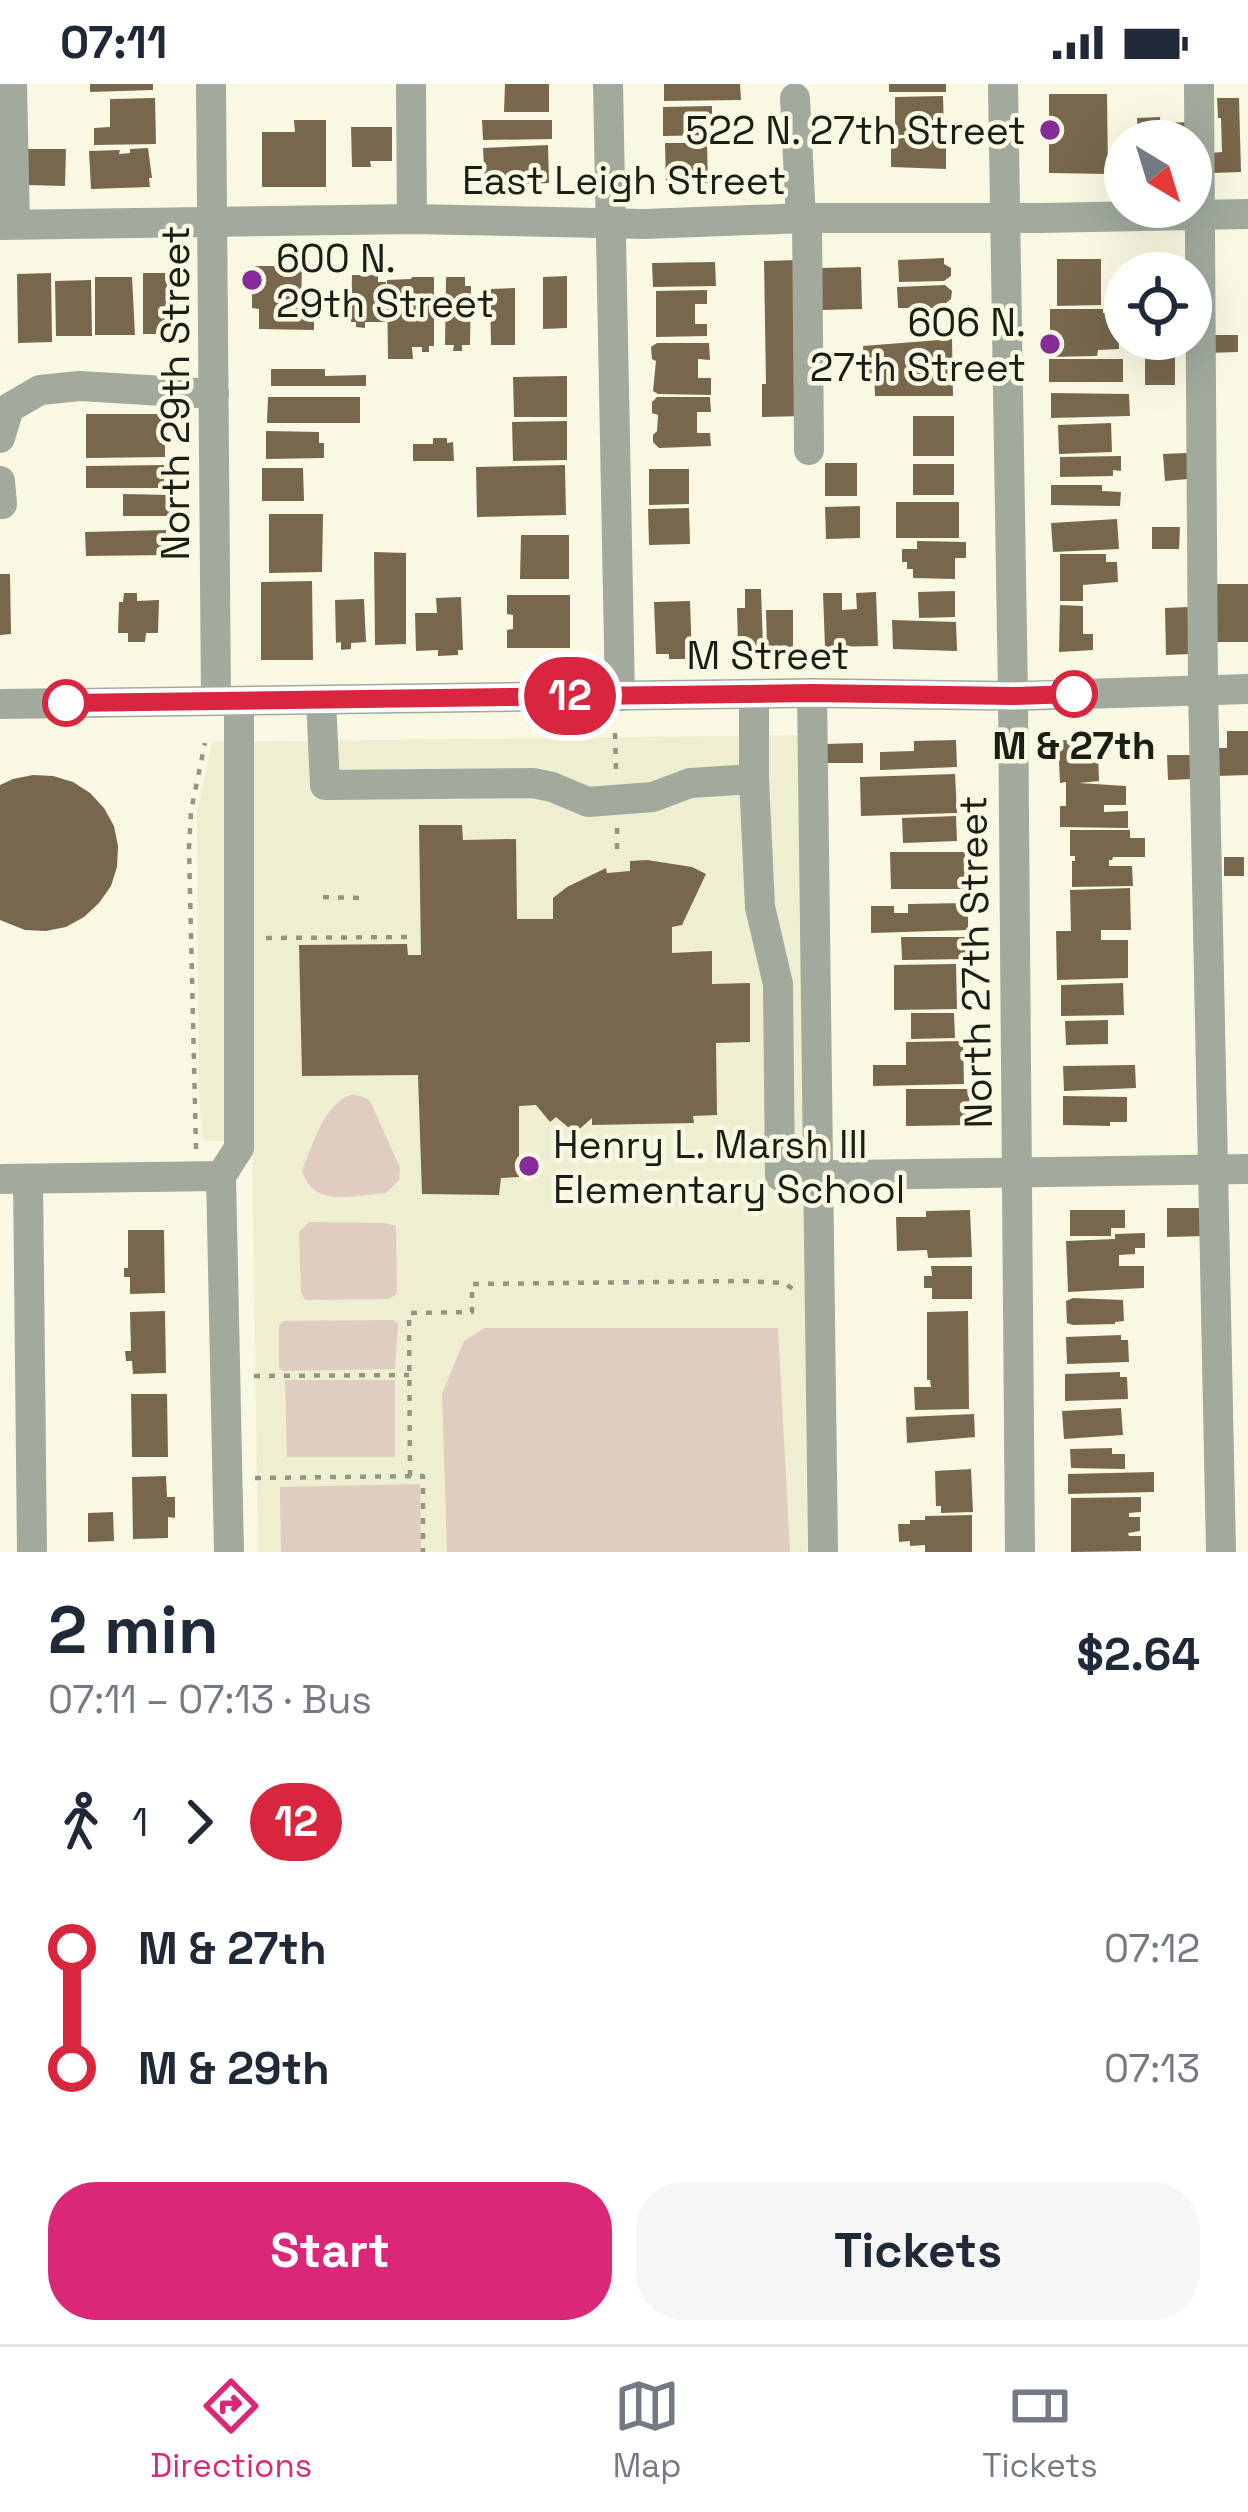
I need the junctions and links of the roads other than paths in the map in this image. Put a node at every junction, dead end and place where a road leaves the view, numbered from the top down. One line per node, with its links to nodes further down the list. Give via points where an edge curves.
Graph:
1 (13, 84): 16 (street)
2 (211, 84): 15 (street, North 29th Street)
3 (411, 84): 14 (street)
4 (608, 84): 17 (street)
5 (1003, 84): 13 (street, North 27th Street)
6 (1198, 84): 8 (street)
7 (795, 98): 12 (street)
8 (1199, 120)
9 (1212, 214): 10 (street, East Leigh Street)
10 (1248, 214)
11 (1104, 216): 13 (street, East Leigh Street)
12 (804, 218): 13 (street, East Leigh Street); 17 (street, East Leigh Street); 21 (street)
13 (1005, 218): 27 (street, North 27th Street)
14 (412, 219): 15 (street, East Leigh Street); 17 (street, East Leigh Street)
15 (212, 221): 16 (street, East Leigh Street); 19 (street, North 29th Street)
16 (8, 224)
17 (610, 224): 26 (street)
18 (1200, 228): 22 (street)
19 (214, 394): 20 (street, via 40,390 9,408); 29 (street, North 29th Street)
20 (0, 438)
21 (809, 450)
22 (1203, 688): 23 (street, M Street); 27 (street, M Street); 33 (street)
23 (1248, 688)
24 (812, 693): 25 (street, M Street); 27 (street, M Street); 35 (street)
25 (754, 694): 26 (street, M Street); 31 (street)
26 (620, 696): 28 (street, M Street)
27 (1013, 696): 34 (street, North 27th Street)
28 (321, 700): 29 (street, M Street); 31 (street, via 325,784 533,783 588,802)
29 (228, 701): 30 (street, M Street); 36 (street, North 29th Street, via 238,1148)
30 (0, 704)
31 (754, 779): 35 (street, via 760,907 778,984 780,1176)
32 (1248, 1169): 33 (street)
33 (1214, 1170): 34 (street); 42 (street)
34 (1017, 1173): 35 (street); 41 (street, North 27th Street)
35 (820, 1175): 40 (street)
36 (221, 1176): 37 (street); 39 (street)
37 (14, 1179): 38 (street)
38 (32, 1552)
39 (229, 1552)
40 (823, 1552)
41 (1020, 1552)
42 (1221, 1552)

